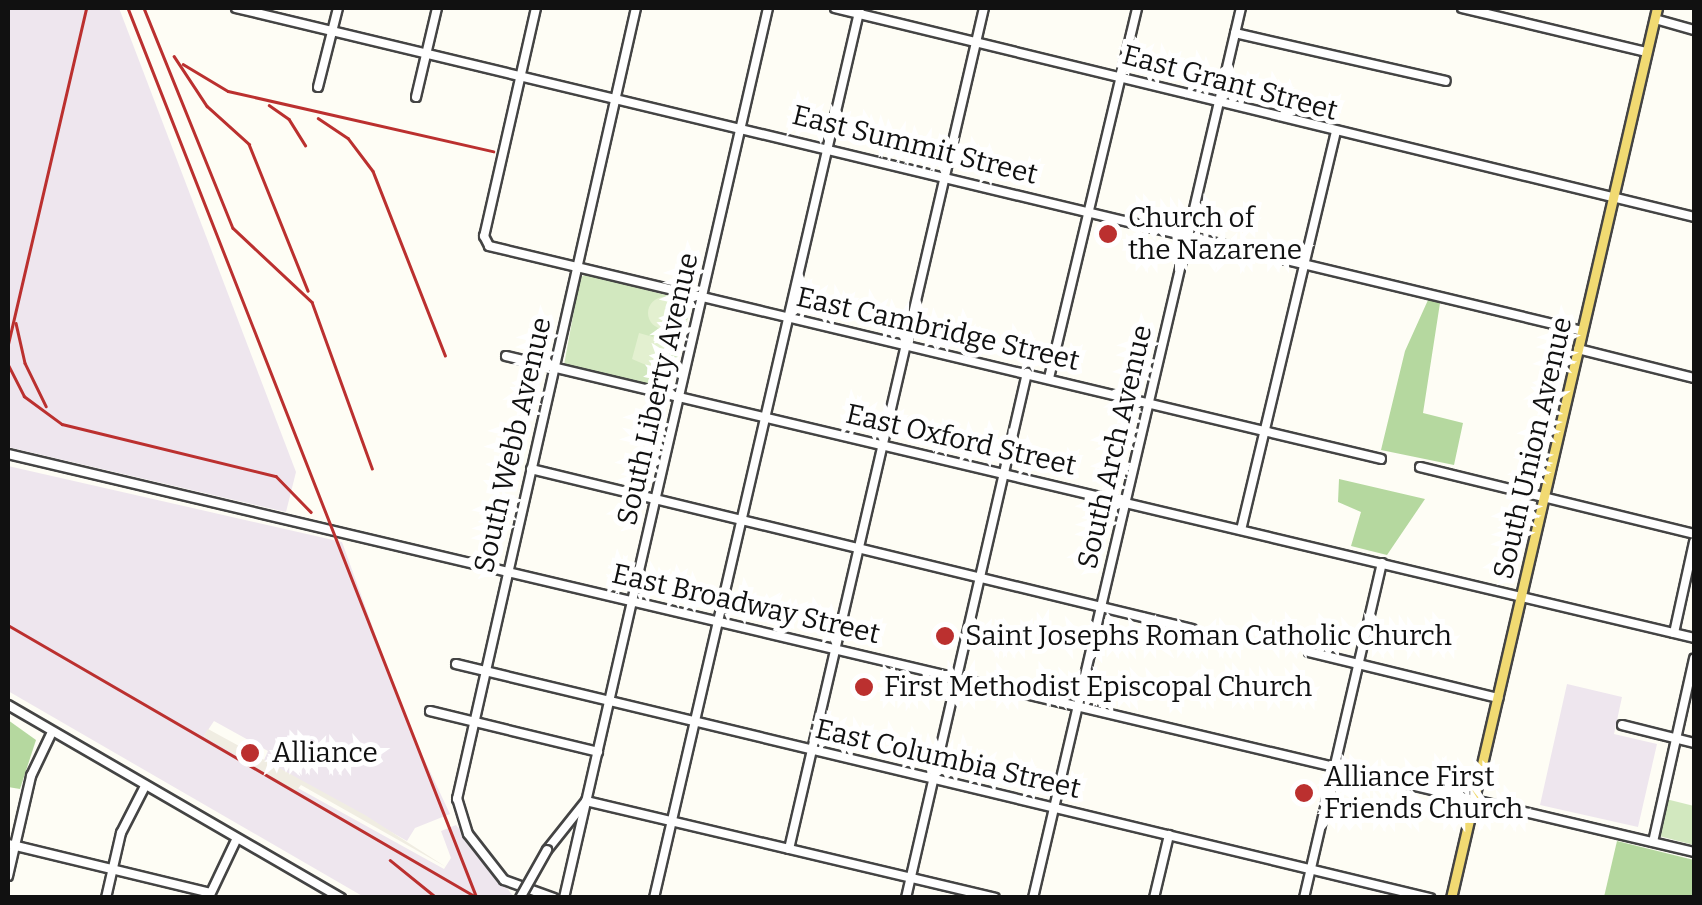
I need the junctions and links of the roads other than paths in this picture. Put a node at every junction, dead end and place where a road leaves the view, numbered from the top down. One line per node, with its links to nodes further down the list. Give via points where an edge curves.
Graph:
1 (238, 8): 14 (street, East Summit Street)
2 (338, 8): 14 (street)
3 (437, 8): 18 (street)
4 (536, 8): 20 (street)
5 (636, 8): 24 (street, South Webb Avenue)
6 (768, 8): 27 (street, South Liberty Avenue)
7 (835, 8): 12 (street, East Grant Street)
8 (984, 8): 17 (street)
9 (1137, 8): 21 (street)
10 (1241, 8): 16 (street, South Arch Avenue)
11 (1462, 8): 19 (street)
12 (859, 10): 17 (street, East Grant Street); 29 (street)
13 (1656, 13): 15 (street); 19 (main road, South Union Avenue)
14 (332, 30): 18 (street, East Summit Street); 23 (street)
15 (1694, 30)
16 (1235, 32): 22 (street); 26 (street, South Arch Avenue)
17 (976, 41): 21 (street, East Grant Street); 30 (street)
18 (426, 52): 20 (street, East Summit Street); 25 (street)
19 (1647, 52): 31 (main road, South Union Avenue)
20 (520, 74): 24 (street, East Summit Street); 36 (street, East Cambridge Street, via 485,244)
21 (1120, 78): 26 (street, East Grant Street); 32 (street)
22 (1446, 81)
23 (318, 86)
24 (616, 96): 27 (street, East Summit Street); 36 (street, South Webb Avenue)
25 (416, 98)
26 (1218, 104): 28 (street, East Grant Street); 34 (street, South Arch Avenue)
27 (742, 126): 29 (street, East Summit Street); 37 (street, South Liberty Avenue)
28 (1335, 134): 31 (street, East Grant Street); 35 (street)
29 (828, 146): 30 (street, East Summit Street); 38 (street)
30 (945, 175): 32 (street, East Summit Street); 40 (street)
31 (1614, 197): 33 (street, East Grant Street); 39 (main road, South Union Avenue)
32 (1089, 211): 34 (street, East Summit Street); 45 (street)
33 (1694, 217)
34 (1187, 236): 35 (street, East Summit Street); 48 (street, South Arch Avenue)
35 (1306, 264): 39 (street, East Summit Street); 50 (street)
36 (576, 266): 37 (street, East Cambridge Street); 43 (street, South Webb Avenue)
37 (702, 296): 38 (street, East Cambridge Street); 47 (street, South Liberty Avenue)
38 (787, 316): 40 (street, East Cambridge Street); 49 (street)
39 (1582, 331): 41 (main road, South Union Avenue)
40 (905, 344): 44 (street, East Cambridge Street); 51 (street)
41 (1578, 349): 46 (street); 57 (main road, South Union Avenue)
42 (506, 356): 43 (street, East Oxford Street)
43 (554, 367): 47 (street, East Oxford Street); 55 (street, South Webb Avenue)
44 (1027, 374): 45 (street, East Cambridge Street); 56 (street)
45 (1049, 378): 48 (street, East Cambridge Street)
46 (1694, 378)
47 (678, 396): 49 (street, East Oxford Street); 58 (street, South Liberty Avenue)
48 (1148, 402): 50 (street, East Cambridge Street); 59 (street, South Arch Avenue)
49 (765, 417): 51 (street, East Oxford Street); 60 (street)
50 (1265, 430): 53 (street, East Cambridge Street); 61 (street)
51 (882, 445): 56 (street, East Oxford Street); 64 (street)
52 (8, 454): 66 (street, East Broadway Street)
53 (1381, 459)
54 (1420, 466): 57 (street)
55 (531, 469): 58 (street); 66 (street, South Webb Avenue)
56 (1004, 473): 59 (street, East Oxford Street); 67 (street)
57 (1544, 497): 62 (street); 68 (main road, South Union Avenue)
58 (656, 498): 60 (street); 69 (street, South Liberty Avenue)
59 (1125, 502): 61 (street, East Oxford Street); 70 (street, South Arch Avenue)
60 (742, 518): 64 (street); 71 (street)
61 (1241, 530): 65 (street, East Oxford Street)
62 (1694, 534)
63 (1694, 542): 73 (street)
64 (859, 546): 67 (street); 75 (street)
65 (1382, 564): 68 (street, East Oxford Street); 79 (street)
66 (508, 571): 69 (street, East Broadway Street); 80 (street, South Webb Avenue)
67 (981, 574): 70 (street); 81 (street)
68 (1521, 596): 73 (street, East Oxford Street); 82 (main road, South Union Avenue)
69 (632, 600): 71 (street, East Broadway Street); 83 (street, South Liberty Avenue)
70 (1102, 604): 72 (street); 85 (street, South Arch Avenue)
71 (718, 620): 75 (street, East Broadway Street); 87 (street)
72 (1192, 628)
73 (1674, 633): 74 (street, East Oxford Street)
74 (1694, 638)
75 (836, 648): 81 (street, East Broadway Street); 93 (street)
76 (1309, 652): 79 (street)
77 (1694, 660): 91 (street)
78 (456, 664): 80 (street, East Columbia Street)
79 (1359, 664): 82 (street); 95 (street)
80 (486, 671): 83 (street, East Columbia Street); 88 (street, South Webb Avenue)
81 (958, 677): 85 (street, East Broadway Street); 96 (street)
82 (1498, 698): 98 (main road, South Union Avenue)
83 (610, 700): 87 (street, East Columbia Street); 94 (street, South Liberty Avenue)
84 (8, 705): 90 (street)
85 (1078, 705): 95 (street, East Broadway Street); 100 (street, South Arch Avenue)
86 (430, 712): 88 (street)
87 (694, 721): 93 (street, East Columbia Street); 101 (street)
88 (474, 722): 94 (street); 117 (street, South Webb Avenue, via 458,809 504,880)
89 (1622, 725): 91 (street)
90 (52, 732): 97 (street); 105 (street)
91 (1676, 738): 92 (street); 104 (street)
92 (1694, 743)
93 (812, 749): 96 (street, East Columbia Street); 106 (street)
94 (598, 752): 99 (street, South Liberty Avenue)
95 (1335, 766): 98 (street, East Broadway Street); 109 (street)
96 (933, 778): 100 (street, East Columbia Street); 111 (street)
97 (145, 786): 103 (street); 108 (street)
98 (1474, 800): 104 (street, East Broadway Street); 126 (main road, South Union Avenue)
99 (586, 802): 101 (street); 116 (street, bridge); 118 (street, South Liberty Avenue)
100 (1054, 807): 102 (street, East Columbia Street); 122 (street, South Arch Avenue)
101 (671, 821): 106 (street); 119 (street)
102 (1169, 835): 109 (street, East Columbia Street); 123 (street)
103 (237, 838): 112 (street); 113 (street)
104 (1652, 842): 107 (street, East Broadway Street)
105 (11, 845): 108 (street); 110 (street)
106 (789, 849): 111 (street)
107 (1694, 852)
108 (112, 868): 113 (street); 114 (street)
109 (1311, 869): 124 (street); 125 (street, East Columbia Street)
110 (8, 876)
111 (910, 878): 120 (street); 121 (street)
112 (326, 894): 115 (street)
113 (210, 895)
114 (106, 898)
115 (341, 898)
116 (520, 898)
117 (554, 898)
118 (564, 898)
119 (654, 898)
120 (906, 898)
121 (995, 898)
122 (1033, 898)
123 (1154, 898)
124 (1304, 898)
125 (1430, 898)
126 (1451, 898)

